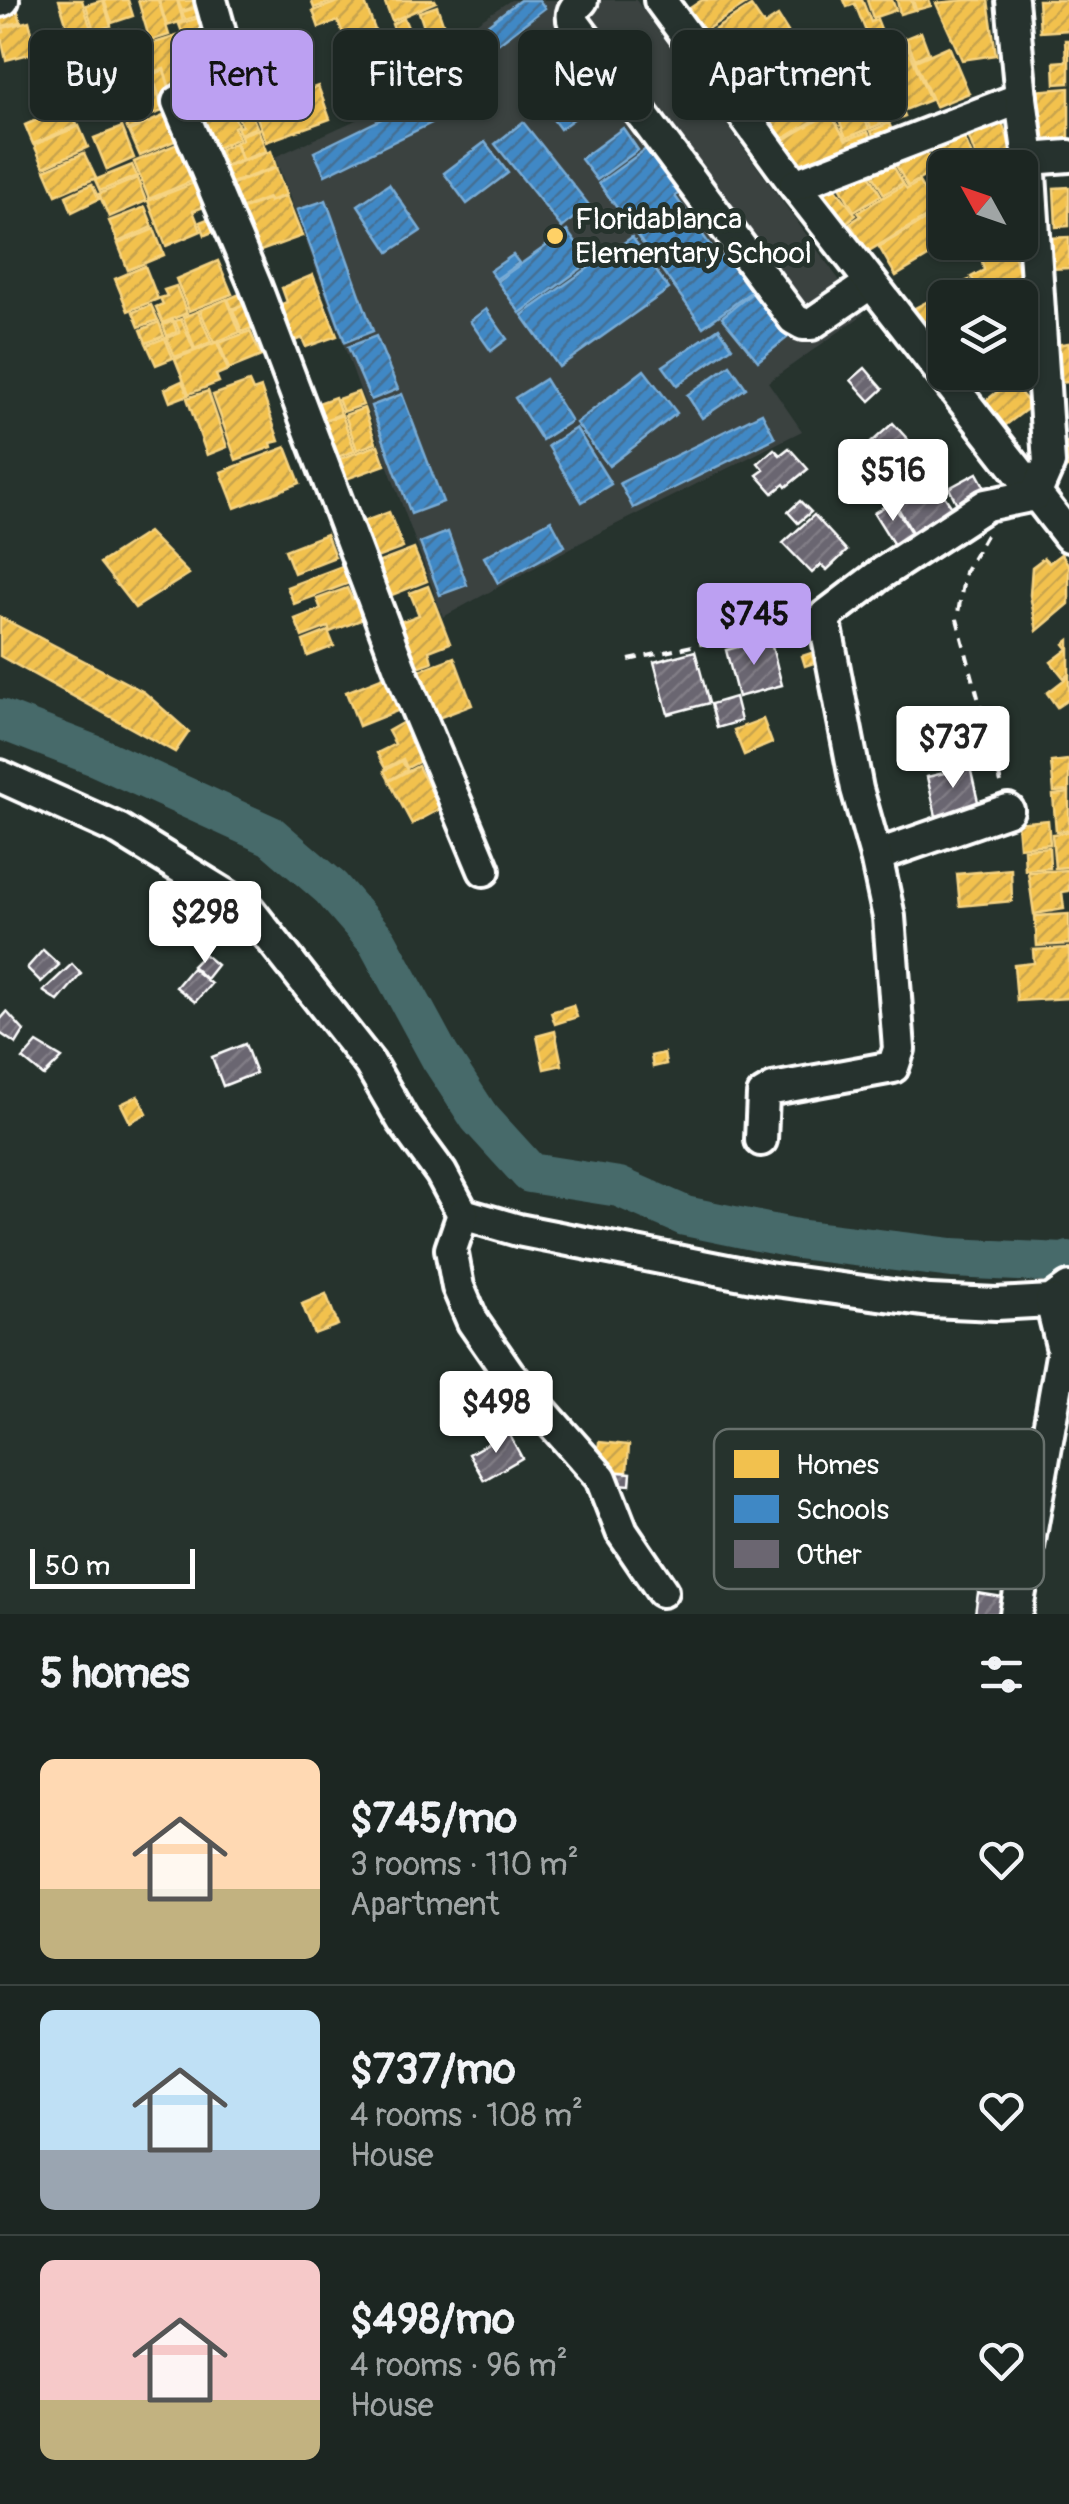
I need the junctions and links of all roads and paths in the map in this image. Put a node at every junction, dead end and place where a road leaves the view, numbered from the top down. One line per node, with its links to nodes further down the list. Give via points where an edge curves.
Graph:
1 (211, 0): 20 (street, via 231,72 178,102)
2 (582, 0): 11 (street, via 574,23 794,319 812,324)
3 (660, 0): 9 (street)
4 (1012, 0): 5 (street)
5 (1021, 98): 6 (street); 9 (street)
6 (1028, 150)
7 (1069, 156): 8 (street)
8 (1038, 159)
9 (795, 185): 11 (street)
10 (1036, 260): 12 (street, via 1049,462)
11 (871, 283): 12 (street)
12 (1035, 495): 13 (street); 14 (street)
13 (986, 505): 15 (street); 18 (path, via 986,537 965,572 957,619)
14 (1069, 536)
15 (824, 617): 16 (path); 19 (street)
16 (629, 660)
17 (0, 776): 22 (street, via 120,830 248,909 370,1064)
18 (1008, 810): 19 (street)
19 (876, 856): 21 (street, via 888,916 899,1049 894,1067 773,1089 763,1095)
20 (484, 870)
21 (762, 1140)
22 (463, 1214): 23 (street, via 768,1279 996,1304); 26 (street, via 451,1248 474,1322 509,1374 601,1478 622,1532)
23 (1060, 1294): 24 (street, via 1063,1350)
24 (1044, 1457)
25 (1020, 1589): 27 (street)
26 (662, 1591)
27 (1016, 1614)

